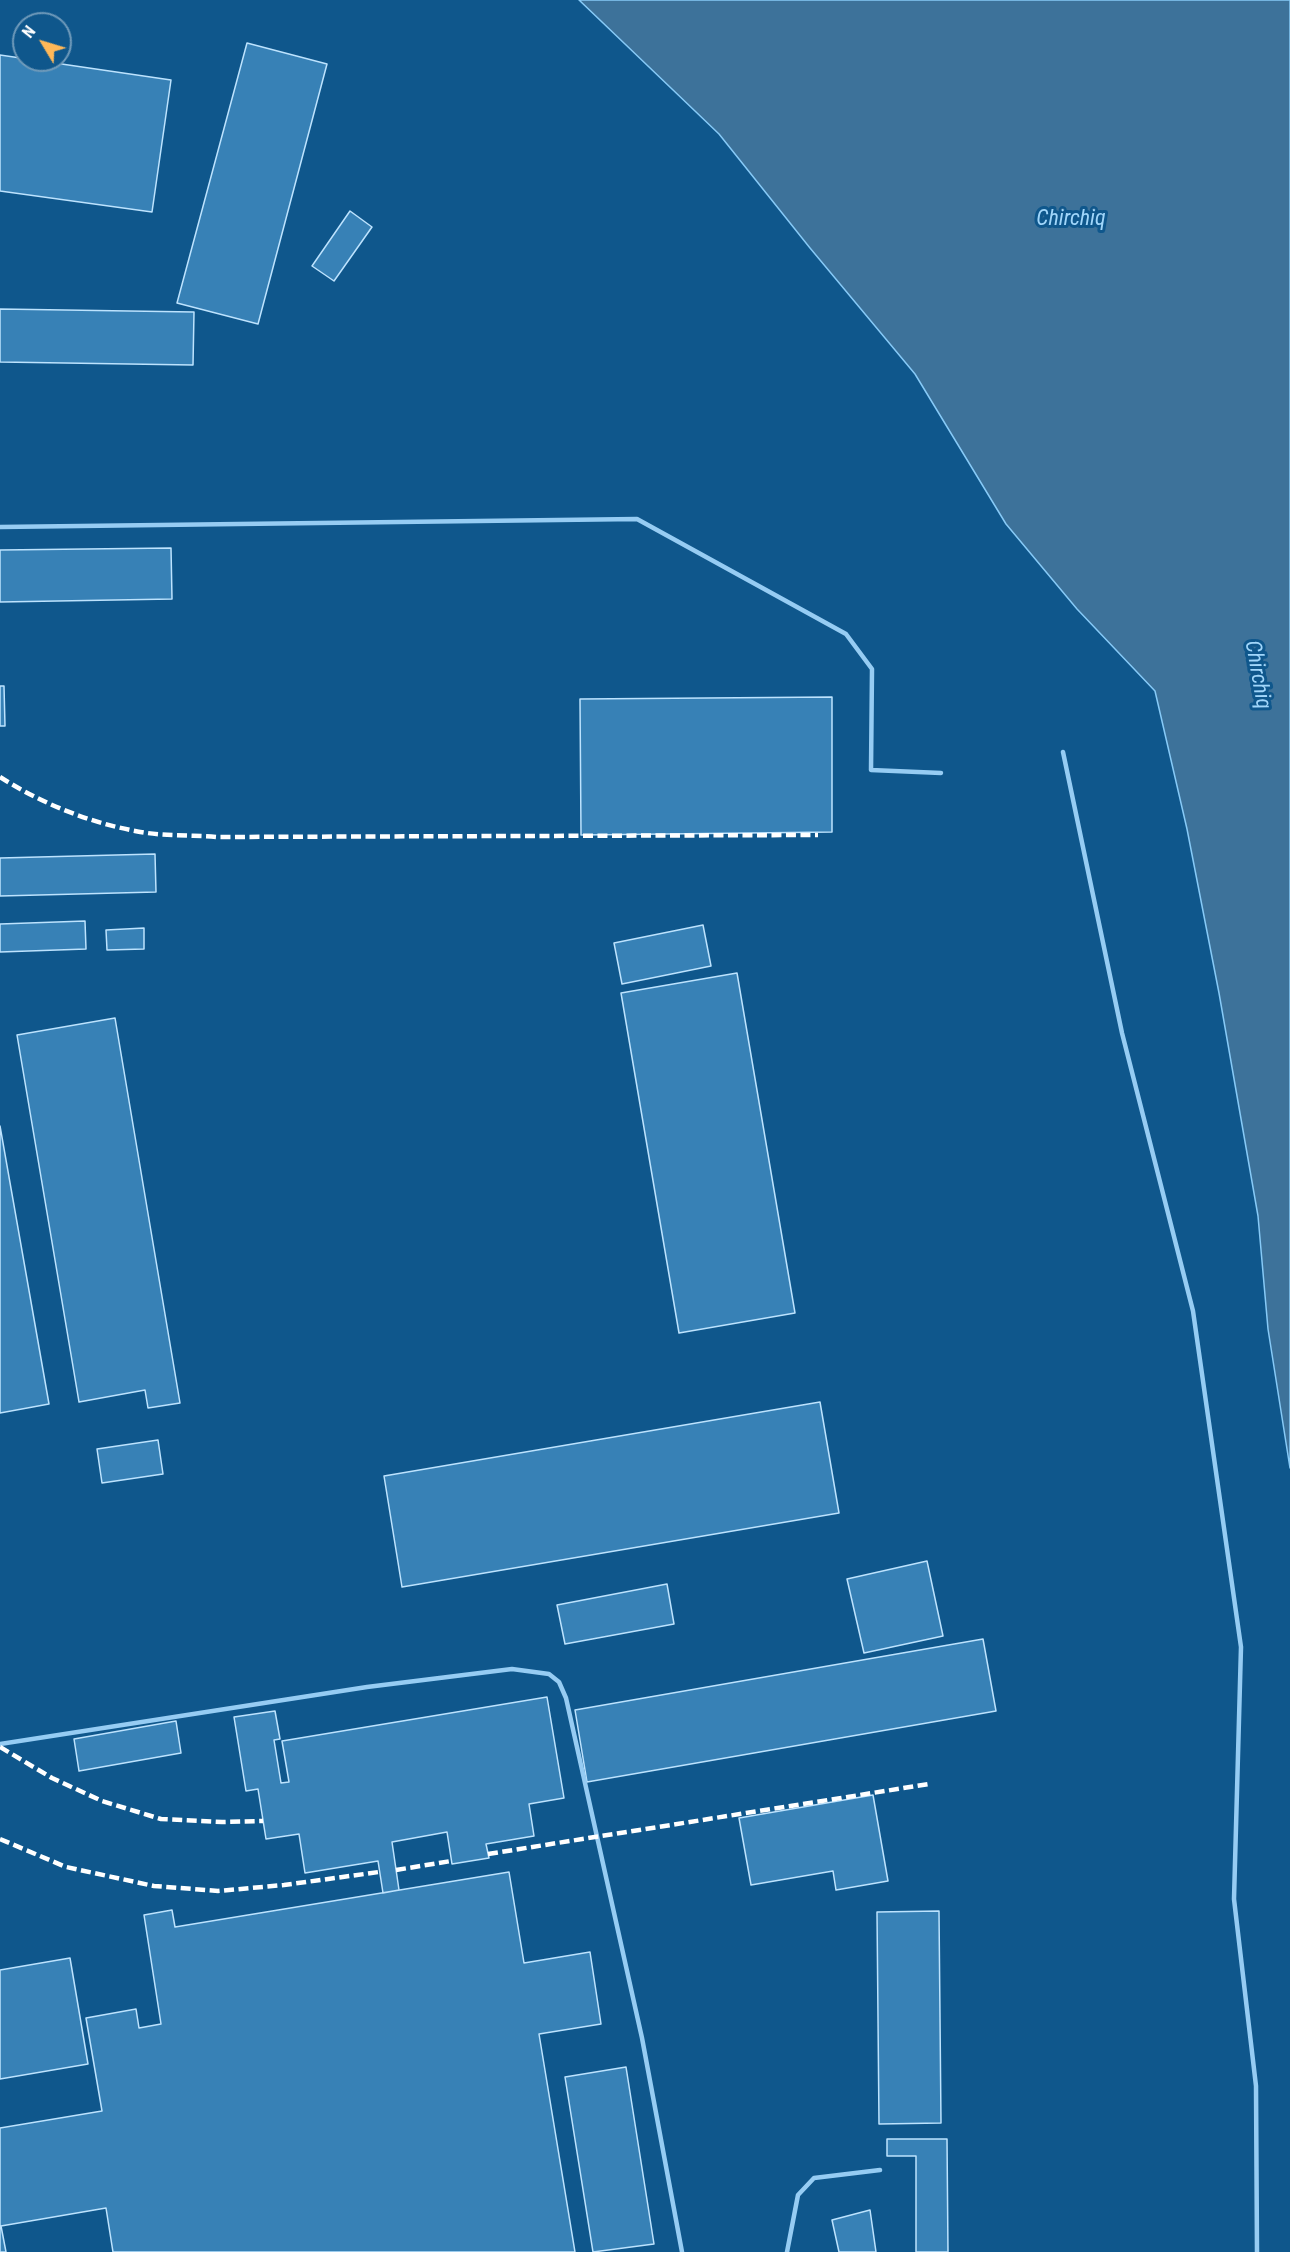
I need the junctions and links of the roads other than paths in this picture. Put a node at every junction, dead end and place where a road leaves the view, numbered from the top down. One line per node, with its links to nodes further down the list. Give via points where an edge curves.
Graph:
1 (0, 526): 3 (lane, via 637,519 846,634 872,669 872,770)
2 (1063, 752): 8 (lane, via 1122,1033 1193,1311 1241,1647 1234,1899 1256,2086)
3 (941, 774)
4 (0, 1744): 6 (lane, via 367,1687 512,1669 549,1674 559,1682 566,1698 642,2038)
5 (880, 2170): 7 (lane, via 814,2178 798,2195)
6 (682, 2252)
7 (786, 2252)
8 (1257, 2252)

